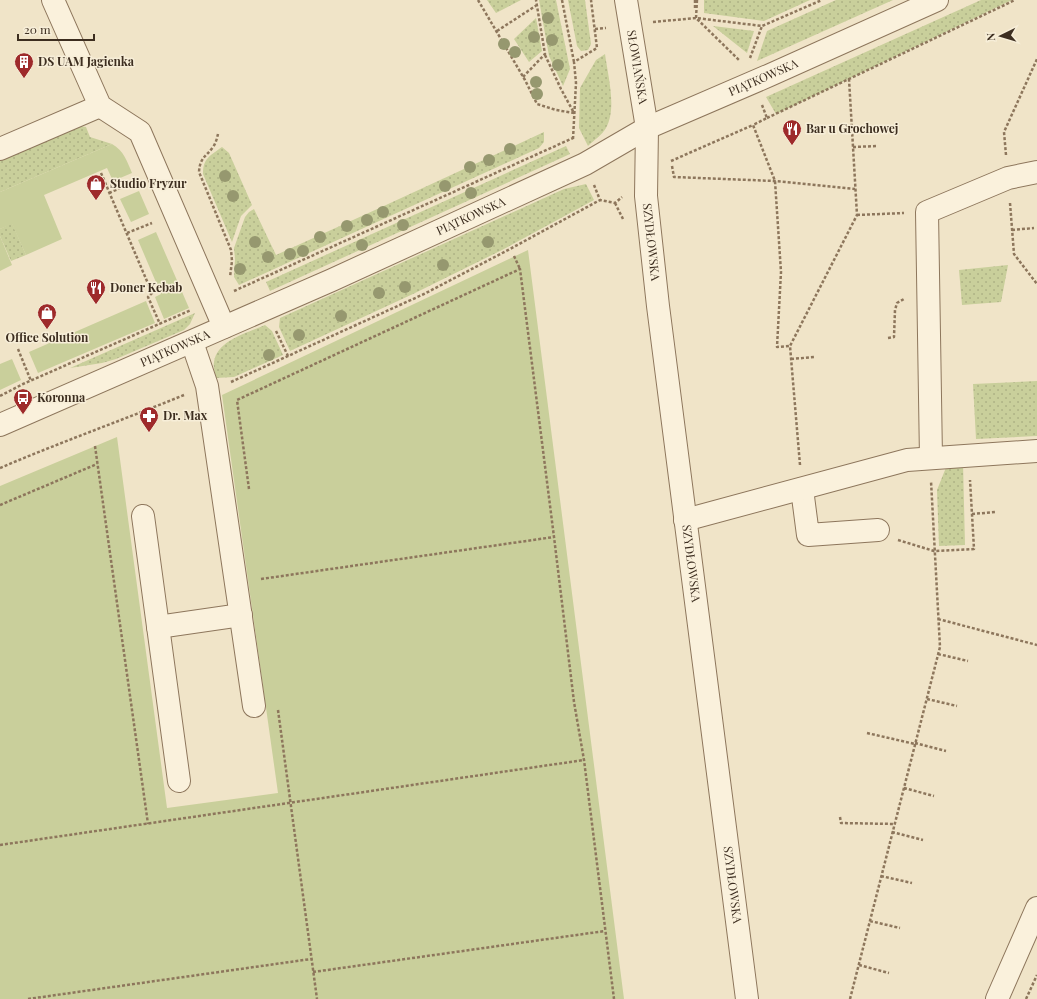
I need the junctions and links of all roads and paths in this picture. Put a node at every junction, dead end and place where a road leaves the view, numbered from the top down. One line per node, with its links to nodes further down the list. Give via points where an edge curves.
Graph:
1 (53, 0): 23 (street)
2 (478, 0): 15 (path)
3 (536, 0): 11 (path)
4 (562, 0): 18 (path)
5 (591, 0): 14 (path)
6 (696, 0): 12 (path)
7 (822, 0): 12 (path, via 762,26)
8 (937, 0): 22 (street, PIĄTKOWSKA)
9 (1015, 0): 21 (path)
10 (628, 2): 26 (street, SŁOWIAŃSKA)
11 (537, 5): 15 (path); 16 (path)
12 (696, 18): 13 (path); 19 (path)
13 (666, 20)
14 (595, 29)
15 (496, 31): 20 (path)
16 (545, 54): 20 (path); 20 (path, via 574,113 537,104)
17 (1037, 59): 32 (path, via 1004,132)
18 (574, 62)
19 (742, 62)
20 (524, 77)
21 (849, 79): 24 (path); 30 (path)
22 (751, 83): 24 (path); 26 (street, PIĄTKOWSKA)
23 (109, 112): 31 (street); 52 (street, via 140,132)
24 (767, 118): 25 (path)
25 (753, 125): 36 (path); 36 (path, via 672,161 674,178)
26 (647, 128): 54 (street, PIĄTKOWSKA, via 585,164); 77 (street, SZYDŁOWSKA, via 646,196)
27 (218, 134): 47 (path, via 214,146 199,163 199,172 231,250 230,278)
28 (573, 138): 50 (path)
29 (878, 146): 30 (path)
30 (853, 147): 37 (path)
31 (0, 149)
32 (1007, 162)
33 (1037, 172): 41 (street, via 1008,178)
34 (101, 173): 38 (path)
35 (138, 180): 38 (path)
36 (776, 181): 37 (path); 57 (path, via 781,272 777,346)
37 (855, 189): 42 (path)
38 (109, 193): 53 (path, via 152,293 148,297)
39 (600, 200): 62 (path, via 424,294 231,382)
40 (1010, 200): 44 (path)
41 (927, 212): 42 (path); 51 (street)
42 (857, 215): 57 (path)
43 (1034, 228): 44 (path)
44 (1012, 230): 48 (path, via 1014,254)
45 (514, 256): 46 (path)
46 (520, 269): 64 (path); 79 (path)
47 (233, 283)
48 (1037, 284)
49 (235, 286): 50 (path)
50 (237, 290): 52 (path)
51 (929, 296): 55 (path, via 905,299 897,303 894,337); 69 (street)
52 (212, 301): 53 (path); 54 (street)
53 (160, 324): 61 (path)
54 (224, 327): 56 (street, PIĄTKOWSKA)
55 (888, 338)
56 (192, 342): 62 (street); 65 (street, PIĄTKOWSKA)
57 (790, 346): 60 (path)
58 (18, 349): 61 (path)
59 (814, 357): 60 (path)
60 (791, 359): 72 (path)
61 (32, 381): 63 (path)
62 (207, 386): 71 (path); 82 (street)
63 (0, 396)
64 (237, 400)
65 (0, 425)
66 (95, 446): 70 (path)
67 (1037, 451): 68 (street)
68 (968, 455): 69 (street); 75 (path)
69 (931, 458): 72 (street, via 906,460); 80 (path)
70 (97, 464): 73 (path); 99 (path)
71 (0, 468)
72 (802, 489): 77 (street); 78 (street, via 808,535)
73 (0, 505)
74 (996, 512): 75 (path)
75 (972, 514): 80 (path, via 974,549)
76 (143, 516): 84 (street)
77 (685, 520): 117 (street, SZYDŁOWSKA)
78 (878, 530): 80 (path, via 886,536)
79 (554, 537): 81 (path); 94 (path, via 574,702)
80 (934, 551): 83 (path)
81 (261, 579)
82 (241, 615): 84 (street); 89 (street)
83 (938, 619): 85 (path); 86 (path)
84 (158, 627): 95 (street)
85 (1037, 645)
86 (938, 654): 87 (path); 88 (path)
87 (968, 661)
88 (927, 699): 90 (path); 92 (path)
89 (254, 706)
90 (956, 706)
91 (867, 732): 92 (path)
92 (915, 744): 93 (path); 96 (path)
93 (946, 751)
94 (584, 760): 99 (path); 109 (path)
95 (179, 781)
96 (904, 788): 97 (path); 100 (path)
97 (934, 796)
98 (840, 817): 100 (path, via 841,823)
99 (148, 824): 103 (path)
100 (895, 824): 101 (path)
101 (892, 832): 102 (path); 104 (path)
102 (923, 840)
103 (0, 845)
104 (881, 876): 105 (path); 107 (path)
105 (912, 883)
106 (1037, 908): 119 (street)
107 (870, 921): 108 (path); 111 (path)
108 (900, 928)
109 (605, 932): 112 (path); 116 (path)
110 (312, 960): 115 (path)
111 (858, 965): 113 (path); 118 (path)
112 (313, 972)
113 (889, 973)
114 (1037, 975): 120 (path)
115 (28, 999)
116 (614, 999)
117 (747, 999)
118 (850, 999)
119 (997, 999)
120 (1026, 999)

